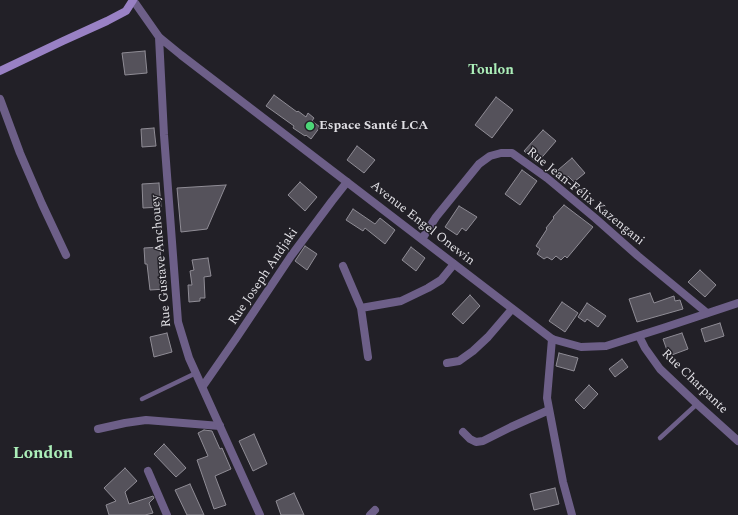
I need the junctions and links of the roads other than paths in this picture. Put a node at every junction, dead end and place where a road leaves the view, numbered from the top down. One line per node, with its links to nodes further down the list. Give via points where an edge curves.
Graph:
1 (133, 0): 2 (street, Avenue Engel Onewin); 3 (main road, via 126,11)
2 (159, 37): 5 (street, Avenue Engel Onewin); 18 (street, Rue Gustave Anchouey, via 178,322 185,348)
3 (0, 71)
4 (0, 99): 7 (street, via 20,153)
5 (347, 182): 6 (street, Avenue Engel Onewin); 19 (street, Rue Joseph Andjaki, via 291,256)
6 (422, 239): 8 (street, Avenue Engel Onewin); 13 (street, Rue Jean-Félix Kazengani, via 436,217 479,164 501,152 512,153 595,218)
7 (66, 255)
8 (454, 264): 11 (street, via 441,280 401,301); 12 (street, Avenue Engel Onewin)
9 (343, 266): 11 (street)
10 (738, 303): 13 (street, Avenue Engel Onewin)
11 (361, 308): 16 (street)
12 (512, 309): 15 (street, Avenue Engel Onewin); 17 (street, via 473,351 459,361)
13 (707, 313): 14 (street, Avenue Engel Onewin)
14 (639, 336): 15 (street, Avenue Engel Onewin, via 606,346 592,347 575,346); 21 (street, Rue Charpante, via 660,369)
15 (552, 339): 22 (street, via 547,398)
16 (368, 357)
17 (447, 364)
18 (196, 373): 19 (street, Rue Gustave Anchouey); 20 (lane)
19 (203, 386): 23 (street, Rue Gustave Anchouey)
20 (142, 399)
21 (696, 404): 26 (lane); 27 (street, Rue Charpante)
22 (549, 410): 25 (street, via 483,441 476,442); 31 (street)
23 (220, 426): 24 (street, via 146,420); 30 (street, Rue Gustave Anchouey)
24 (98, 429)
25 (463, 432)
26 (660, 438)
27 (738, 441)
28 (148, 471): 29 (street)
29 (167, 515)
30 (260, 515)
31 (572, 515)

